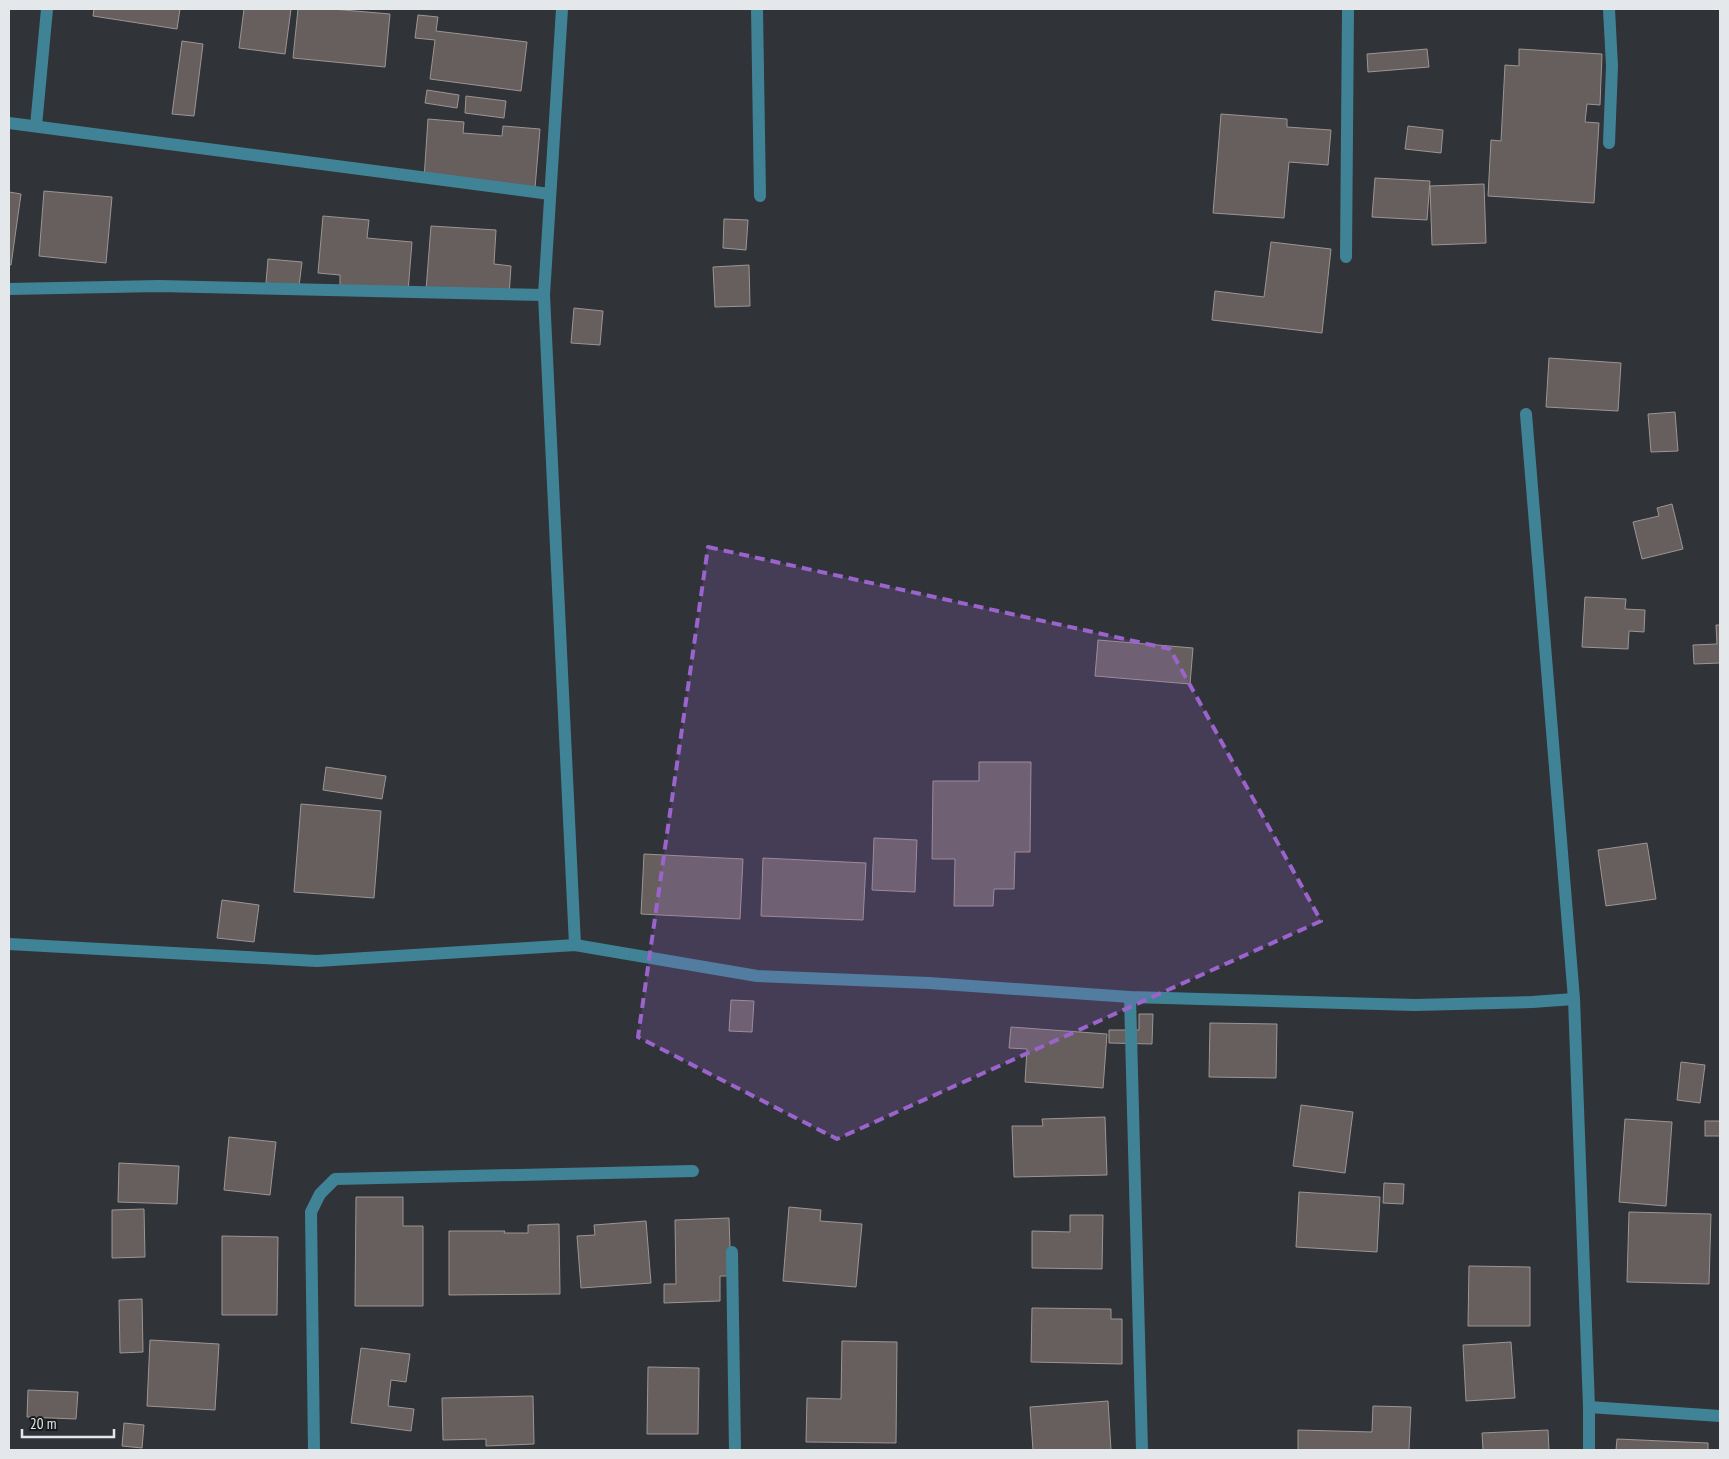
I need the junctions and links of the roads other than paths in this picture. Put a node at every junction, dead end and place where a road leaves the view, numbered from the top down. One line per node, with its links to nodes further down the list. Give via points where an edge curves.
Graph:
1 (46, 9): 7 (street)
2 (562, 9): 9 (street)
3 (757, 9): 10 (street)
4 (1348, 9): 11 (street)
5 (1609, 9): 8 (street, via 1612,66)
6 (9, 123): 7 (street)
7 (36, 126): 9 (street)
8 (1609, 143)
9 (550, 194): 13 (street)
10 (760, 196)
11 (1346, 257)
12 (9, 289): 13 (street, via 159,286)
13 (544, 295): 16 (street)
14 (1526, 414): 18 (street)
15 (9, 944): 16 (street, via 317,961)
16 (575, 945): 17 (street, via 757,976 929,983)
17 (1130, 997): 18 (street, via 1415,1005); 25 (street)
18 (1574, 999): 21 (street)
19 (692, 1171): 23 (street, via 335,1179 320,1194 311,1212)
20 (732, 1252): 24 (street)
21 (1589, 1407): 22 (street); 26 (street)
22 (1720, 1416)
23 (314, 1450)
24 (735, 1450)
25 (1142, 1450)
26 (1589, 1450)

